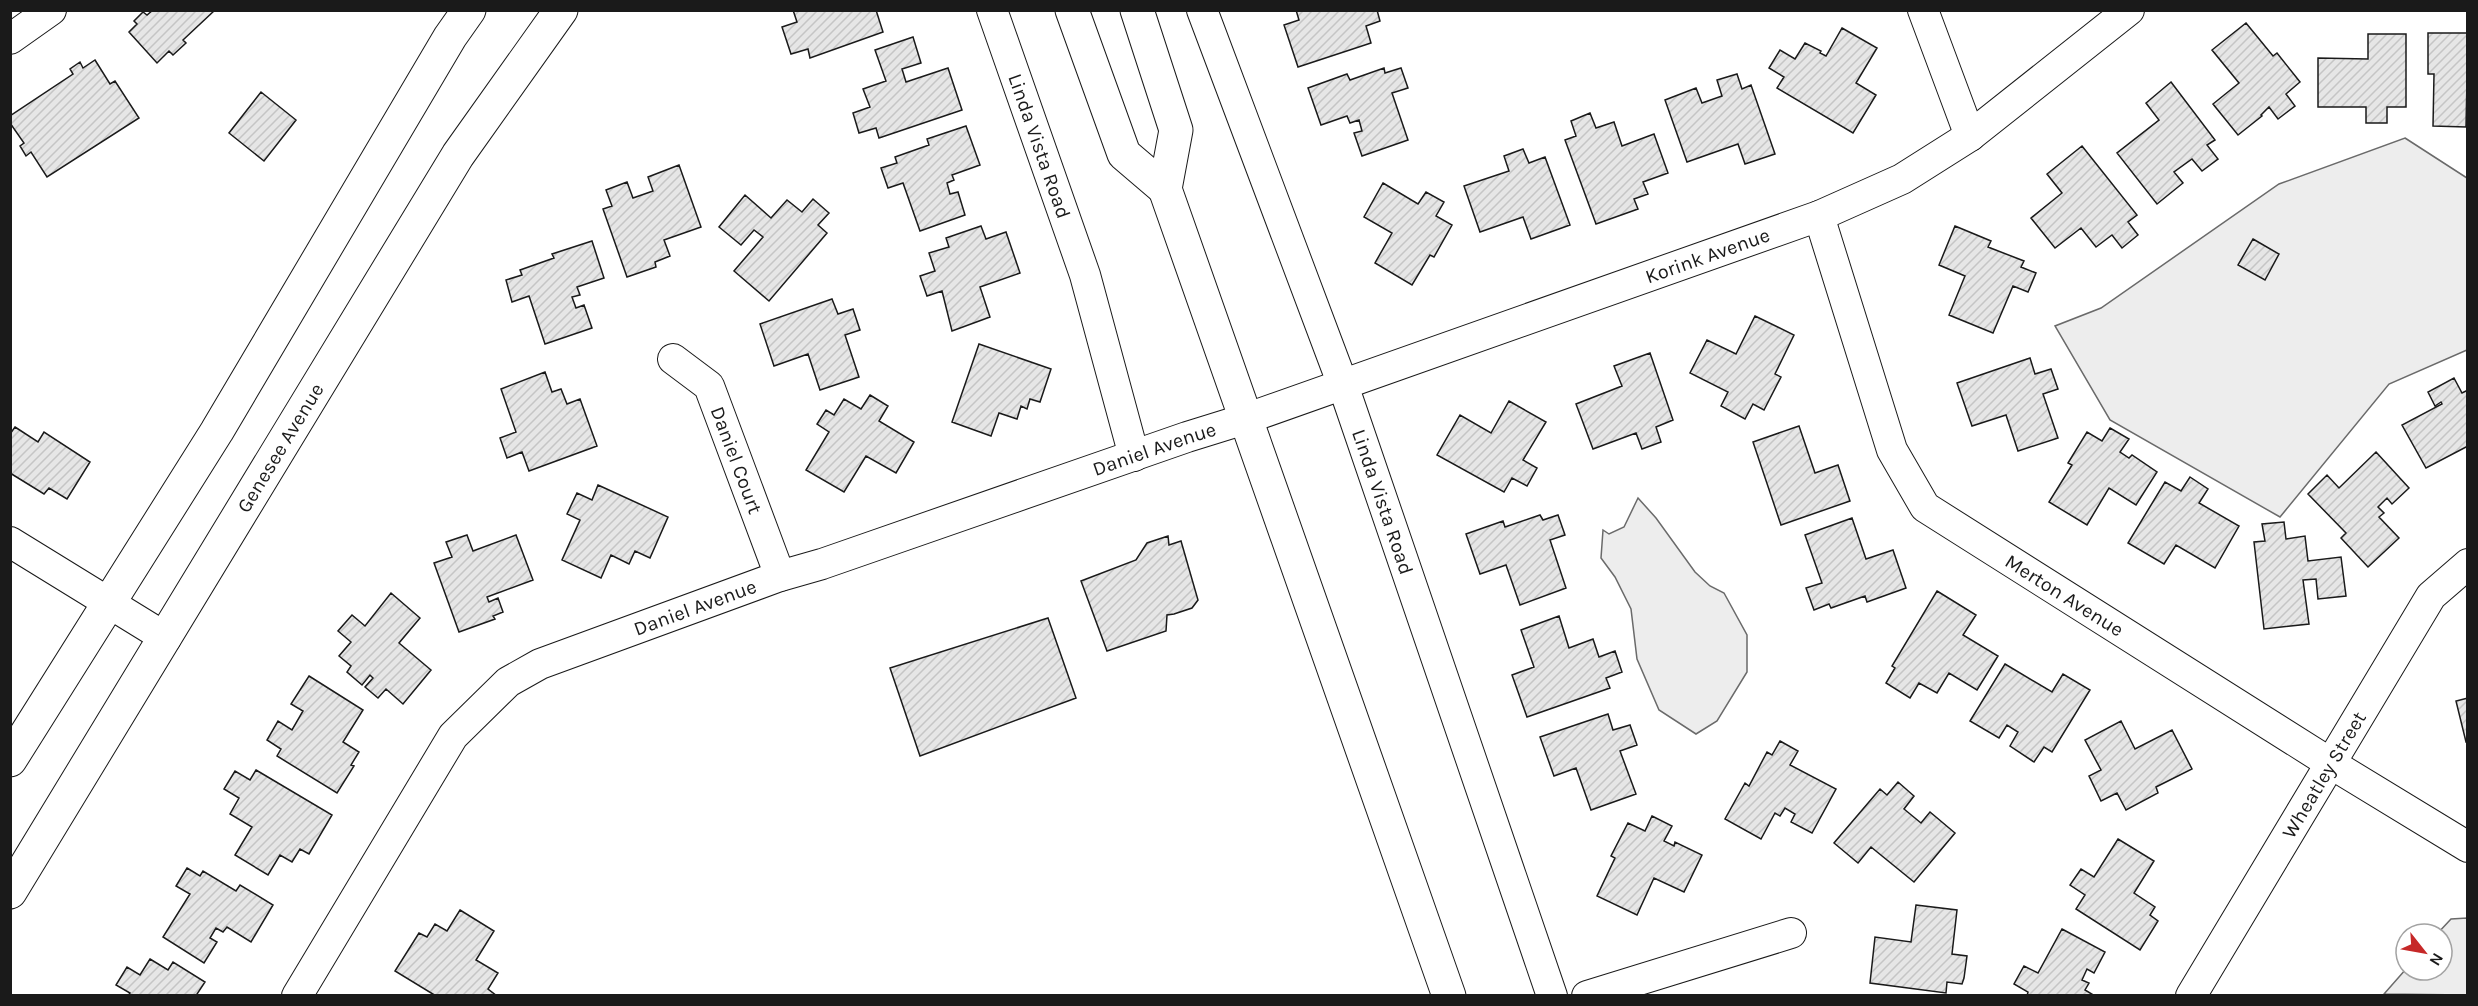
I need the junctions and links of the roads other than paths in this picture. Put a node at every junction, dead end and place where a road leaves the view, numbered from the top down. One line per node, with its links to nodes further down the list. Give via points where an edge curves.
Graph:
1 (51, 10): 10 (street)
2 (469, 10): 21 (main road, via 217,431)
3 (561, 10): 22 (main road, Genesee Avenue, via 458,155)
4 (992, 10): 17 (street, Linda Vista Road, via 1085,275)
5 (1072, 10): 12 (main road, via 1124,154)
6 (1137, 10): 12 (main road, via 1176,130)
7 (1202, 10): 15 (street, Linda Vista Road)
8 (1923, 10): 11 (street)
9 (2129, 10): 11 (street, Korink Avenue)
10 (10, 39)
11 (1970, 136): 13 (street, Korink Avenue, via 1902,179)
12 (1165, 189): 16 (main road)
13 (1819, 216): 15 (street, Korink Avenue); 24 (street, Merton Avenue, via 1892,450 1925,507)
14 (673, 359): 20 (street, Daniel Court, via 709,386)
15 (1343, 385): 16 (street, Korink Avenue); 30 (street, Linda Vista Road)
16 (1245, 419): 17 (street, Daniel Avenue); 29 (main road)
17 (1134, 456): 20 (street, Daniel Avenue)
18 (10, 542): 21 (street)
19 (2468, 564): 24 (street, Wheatley Street, via 2431,596)
20 (780, 576): 28 (street, Daniel Avenue, via 540,664 508,682 453,736)
21 (108, 603): 22 (street); 23 (main road)
22 (166, 638): 26 (main road, Genesee Avenue)
23 (10, 760)
24 (2330, 763): 25 (street, Merton Avenue); 32 (street, Wheatley Street)
25 (2468, 847)
26 (10, 892)
27 (1791, 933): 31 (street)
28 (297, 996)
29 (1449, 996)
30 (1552, 996)
31 (1587, 996)
32 (2191, 996)

